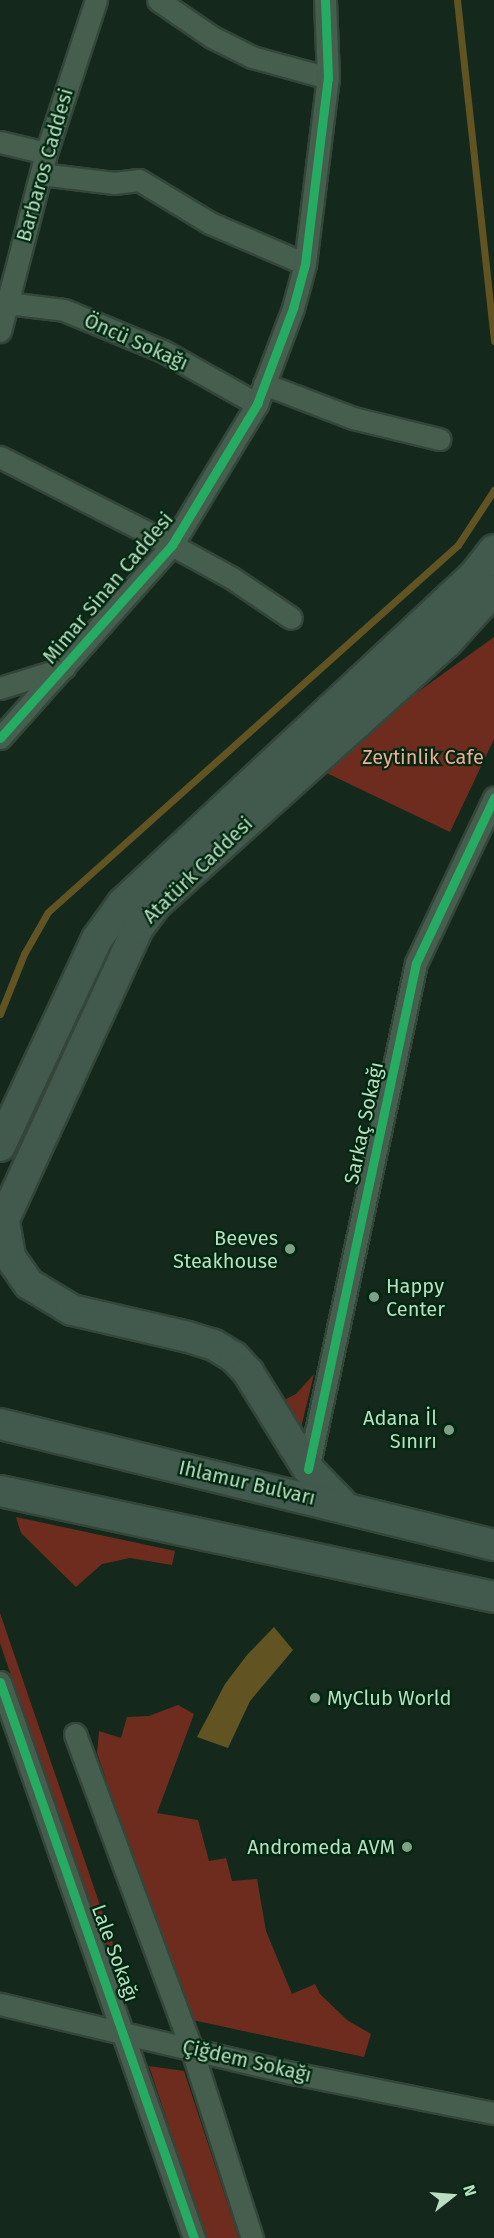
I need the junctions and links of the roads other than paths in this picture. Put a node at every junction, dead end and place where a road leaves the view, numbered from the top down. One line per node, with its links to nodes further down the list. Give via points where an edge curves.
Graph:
1 (96, 0): 6 (street, Barbaros Caddesi)
2 (158, 0): 4 (street, via 212,37 252,57)
3 (325, 0): 4 (street, Mimar Sinan Caddesi)
4 (328, 78): 8 (street, Mimar Sinan Caddesi)
5 (0, 142): 6 (street)
6 (46, 153): 7 (street, Barbaros Caddesi)
7 (41, 174): 8 (street, via 114,183 139,180 210,224); 9 (street, Barbaros Caddesi)
8 (305, 264): 11 (street, Mimar Sinan Caddesi)
9 (7, 303): 10 (street, Barbaros Caddesi); 12 (street, Öncü Sokağı, via 75,315 163,351)
10 (0, 331)
11 (264, 384): 12 (street, Mimar Sinan Caddesi); 13 (street, via 353,418)
12 (257, 404): 15 (street, Mimar Sinan Caddesi)
13 (439, 439)
14 (0, 457): 15 (street)
15 (172, 545): 19 (street, via 232,578); 21 (street, Mimar Sinan Caddesi)
16 (494, 550): 25 (main road, Atatürk Caddesi, via 473,577 123,903 97,939)
17 (494, 590): 20 (main road, Atatürk Caddesi)
18 (494, 611): 20 (main road)
19 (291, 618)
20 (447, 642): 26 (main road, Atatürk Caddesi, via 158,903 138,928)
21 (67, 667): 22 (street); 23 (street, Mimar Sinan Caddesi)
22 (0, 688)
23 (0, 738)
24 (494, 798): 28 (street, Sarkaç Sokağı, via 417,963)
25 (0, 1146)
26 (2, 1225): 28 (main road, via 10,1257 29,1284 72,1310 214,1345 234,1357 248,1372)
27 (0, 1424): 30 (main road, Ihlamur Bulvarı)
28 (308, 1469): 30 (main road)
29 (0, 1491): 32 (main road)
30 (345, 1507): 31 (main road, Ihlamur Bulvarı)
31 (494, 1545)
32 (494, 1597)
33 (0, 1682): 36 (street, Lale Sokağı)
34 (75, 1734): 37 (street, Lale Sokağı)
35 (0, 2004): 36 (street, Çiğdem Sokağı)
36 (124, 2033): 37 (street, Çiğdem Sokağı); 39 (street, Lale Sokağı)
37 (191, 2047): 38 (street, Çiğdem Sokağı, via 293,2073); 40 (street, Lale Sokağı)
38 (494, 2113)
39 (194, 2238)
40 (252, 2238)

